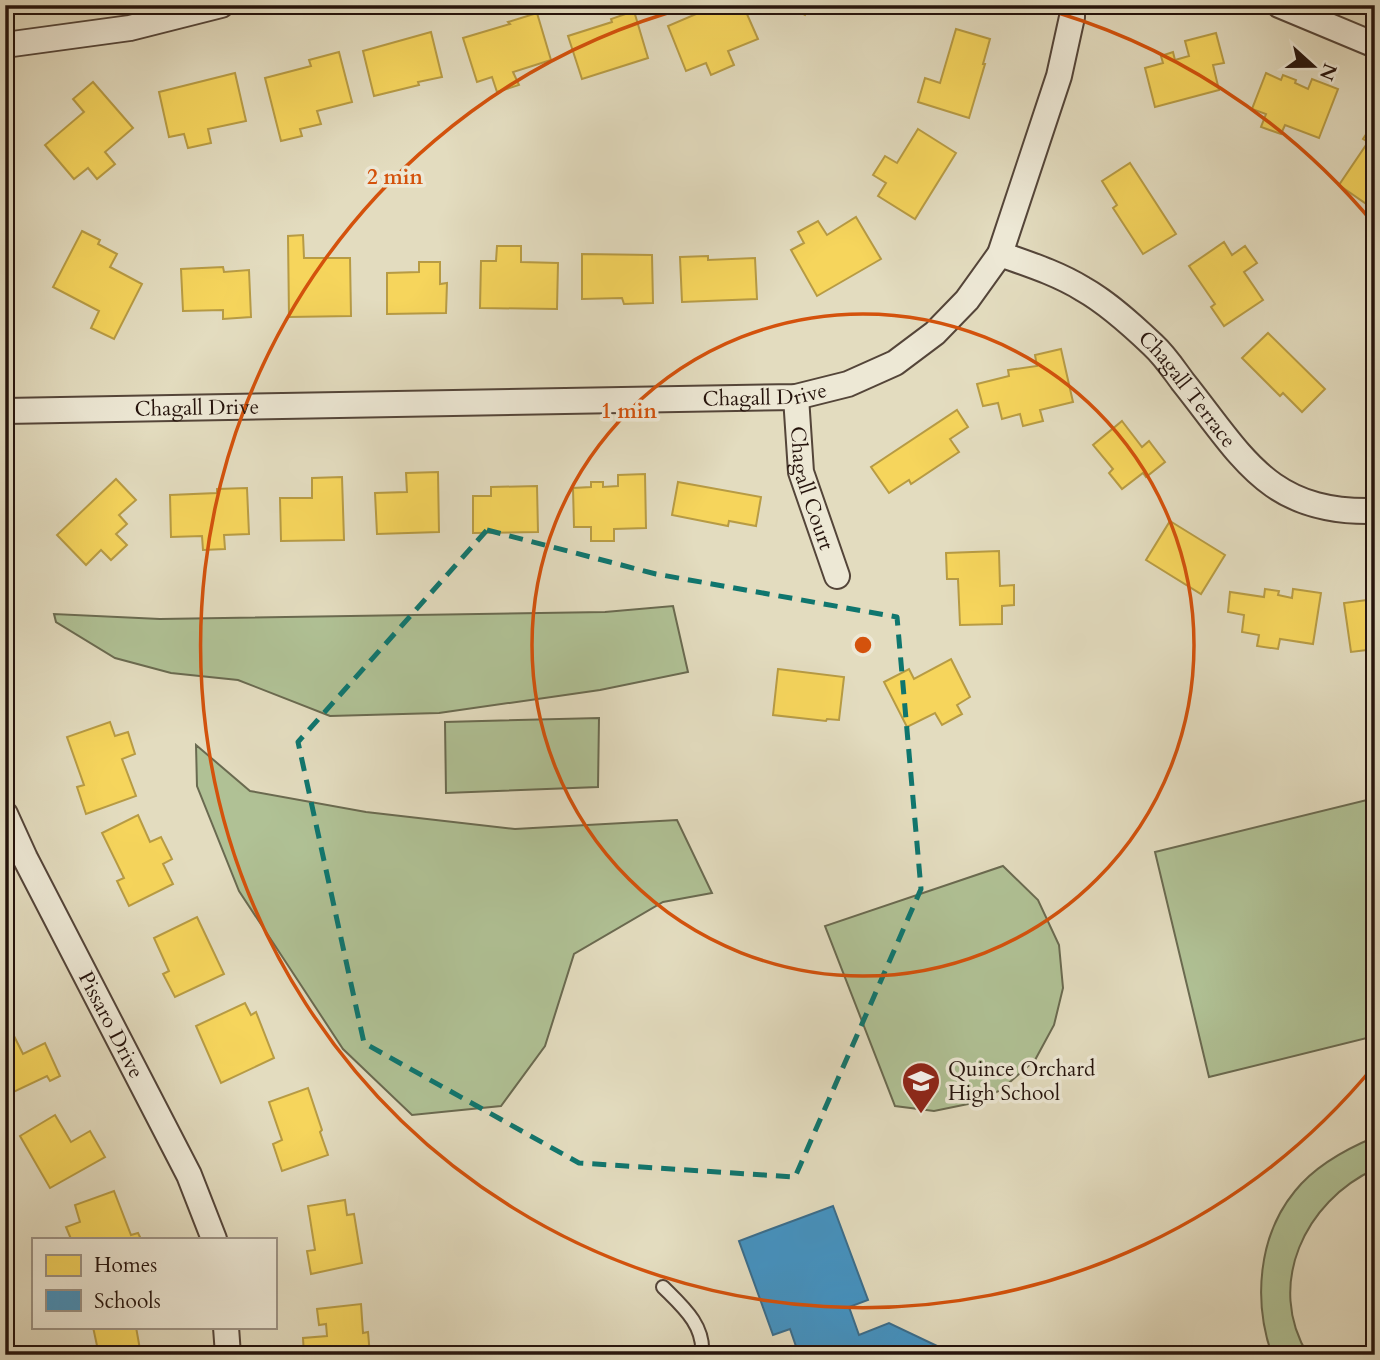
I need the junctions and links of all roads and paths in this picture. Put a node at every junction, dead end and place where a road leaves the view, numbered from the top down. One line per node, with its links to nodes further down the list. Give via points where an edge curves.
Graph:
1 (221, 5): 4 (street, via 130,28)
2 (1072, 5): 6 (street, Chagall Drive, via 1059,76)
3 (1279, 5): 5 (street)
4 (5, 45)
5 (1375, 45)
6 (1000, 254): 7 (street, Chagall Drive, via 967,300 935,333 895,363 848,384); 9 (street, Chagall Terrace, via 1040,268 1111,308 1155,347 1254,472 1282,492 1311,505)
7 (796, 397): 8 (street, Chagall Drive); 10 (street, Chagall Court, via 801,472)
8 (5, 411)
9 (1375, 511)
10 (837, 576)
11 (5, 814): 12 (street, Pissaro Drive, via 189,1175)
12 (214, 1238)
13 (663, 1287): 16 (lane, via 693,1316)
14 (226, 1328): 15 (street)
15 (228, 1355)
16 (702, 1355)

